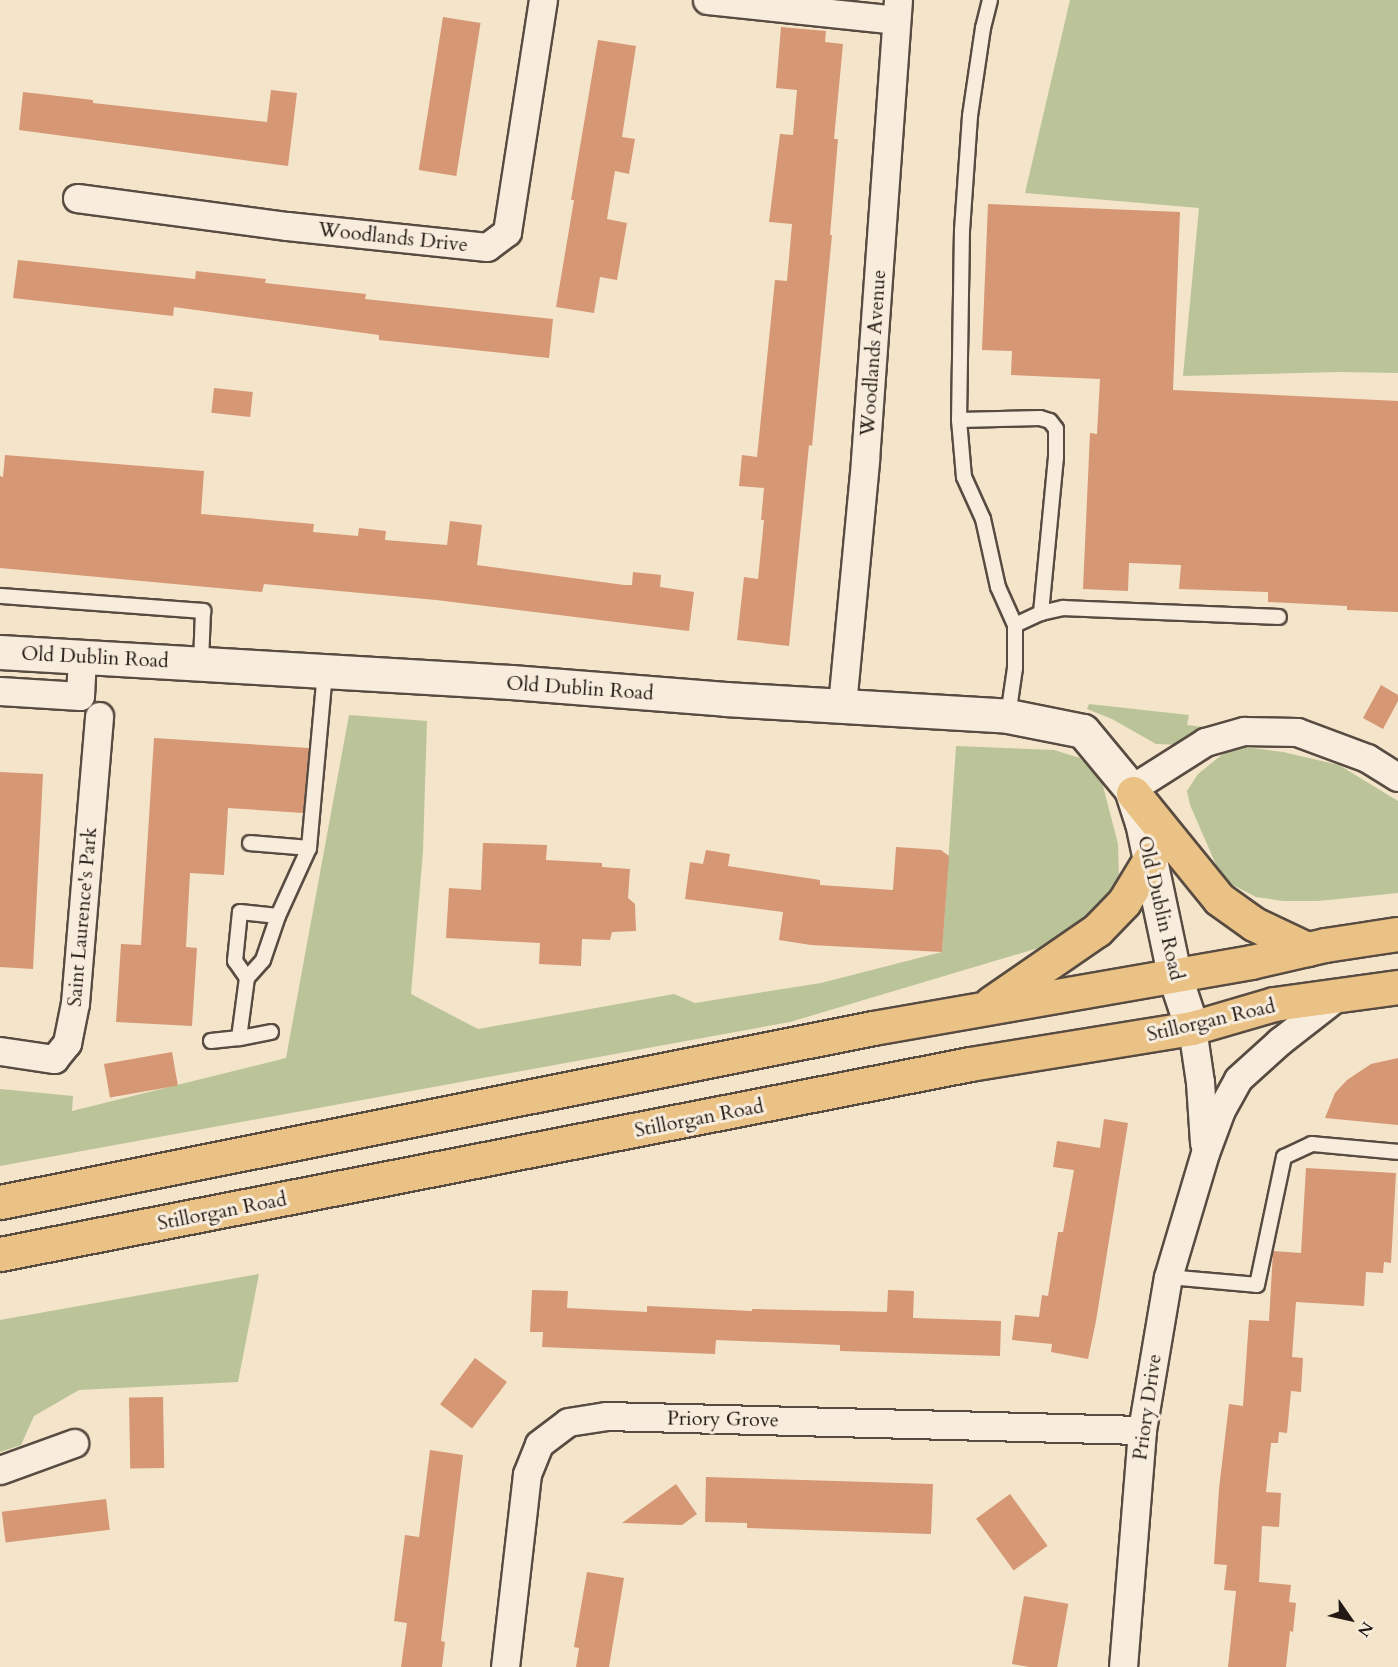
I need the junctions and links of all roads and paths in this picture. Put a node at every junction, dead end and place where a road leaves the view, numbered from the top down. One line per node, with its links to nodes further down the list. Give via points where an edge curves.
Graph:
1 (543, 0): 5 (street, Woodlands Drive, via 507,232 487,247)
2 (707, 0): 4 (street)
3 (990, 0): 6 (lane, via 982,28 970,116 962,230)
4 (897, 10): 16 (street, Woodlands Avenue, via 865,460)
5 (77, 198)
6 (959, 420): 8 (lane, via 1040,418 1050,421 1056,429); 10 (lane, via 964,477 983,519 998,587)
7 (0, 596): 13 (lane, via 203,611)
8 (1041, 613): 9 (lane, via 1063,609); 10 (lane)
9 (1279, 617)
10 (1015, 625): 18 (lane, via 1015,668)
11 (0, 652): 12 (street, Old Dublin Road)
12 (82, 657): 13 (street, Old Dublin Road); 15 (street, via 80,696)
13 (201, 663): 14 (street, Old Dublin Road)
14 (325, 672): 16 (street, Old Dublin Road); 22 (lane)
15 (0, 691)
16 (842, 705): 18 (street, Old Dublin Road)
17 (99, 716): 36 (street, Saint Laurence's Park, via 75,1003 67,1043 54,1059)
18 (1008, 716): 20 (street, Old Dublin Road, via 1083,731)
19 (1398, 777): 20 (street, via 1367,758 1297,732 1244,731 1205,742)
20 (1132, 791): 23 (street, Old Dublin Road); 26 (highway, via 1218,899 1254,924)
21 (250, 843): 22 (lane)
22 (309, 848): 24 (lane)
23 (1150, 859): 27 (street, Old Dublin Road); 31 (highway, via 1124,902 1096,930)
24 (278, 916): 28 (lane, via 263,960); 28 (lane, via 240,912 235,961)
25 (1398, 934): 26 (highway)
26 (1307, 949): 27 (highway)
27 (1174, 974): 31 (highway); 32 (street, Old Dublin Road)
28 (248, 978): 34 (lane)
29 (1398, 987): 30 (highway, Stillorgan Road)
30 (1339, 995): 32 (highway, Stillorgan Road, via 1274,1004); 38 (street, Priory Drive, via 1238,1079)
31 (985, 1008): 39 (highway)
32 (1191, 1028): 38 (street, Priory Drive); 40 (highway, Stillorgan Road, via 970,1064)
33 (271, 1032): 34 (lane)
34 (239, 1038): 35 (lane)
35 (212, 1041)
36 (0, 1051)
37 (1398, 1152): 41 (lane, via 1312,1144 1284,1157 1257,1286)
38 (1205, 1153): 41 (street, Priory Drive)
39 (0, 1202)
40 (0, 1254)
41 (1167, 1276): 42 (street, Priory Drive)
42 (1142, 1430): 45 (street, Priory Grove, via 606,1416 568,1422 539,1443 527,1473); 46 (street, Priory Drive)
43 (74, 1443): 44 (street)
44 (0, 1470)
45 (505, 1667)
46 (1123, 1667)

